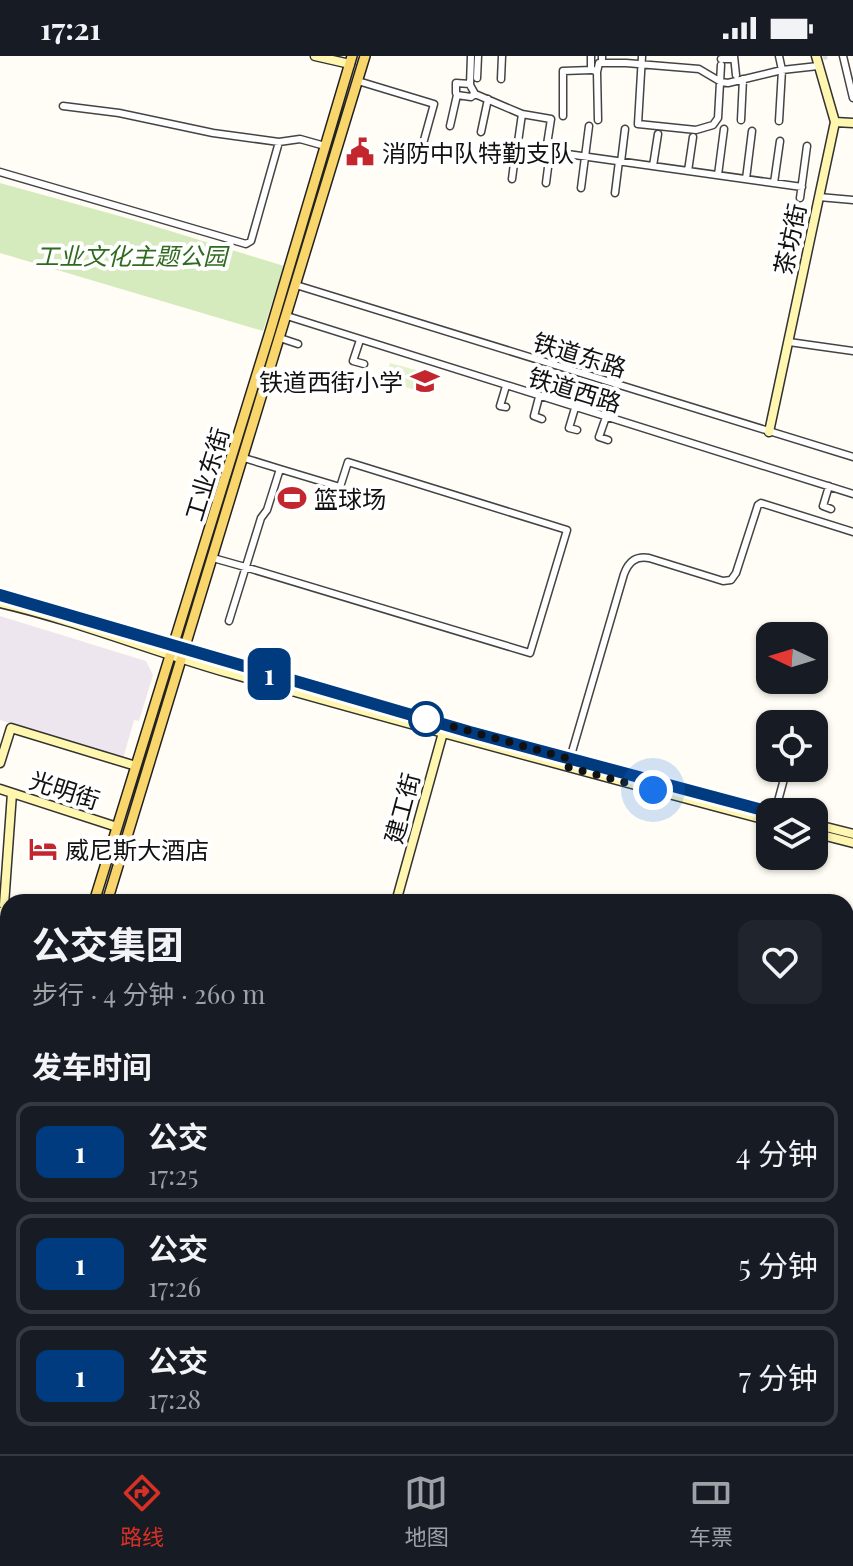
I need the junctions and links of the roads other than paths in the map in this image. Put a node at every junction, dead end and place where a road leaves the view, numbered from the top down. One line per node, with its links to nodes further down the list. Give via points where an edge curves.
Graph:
1 (315, 56): 11 (main road)
2 (365, 56): 19 (main road, 工业东街)
3 (471, 56): 21 (street)
4 (478, 56): 16 (street)
5 (502, 56): 17 (street)
6 (591, 56): 14 (street)
7 (779, 56): 13 (street)
8 (843, 56): 24 (street)
9 (734, 57): 15 (street); 20 (street, via 721,62)
10 (818, 59): 13 (street); 32 (main road, 茶坊街)
11 (351, 60): 34 (main road, 工业东街)
12 (641, 60): 14 (street, via 599,63); 20 (street, via 699,69); 20 (street, via 638,124 708,128 718,118)
13 (782, 70): 18 (street); 31 (street)
14 (594, 71): 28 (street, via 563,71); 29 (street)
15 (736, 75)
16 (477, 78)
17 (501, 79)
18 (743, 79): 20 (street); 30 (street)
19 (358, 81): 37 (main road, 工业东街); 50 (street, via 434,104 419,158)
20 (721, 82)
21 (470, 84): 22 (street, via 456,83); 23 (street)
22 (456, 93)
23 (475, 94): 25 (street); 35 (street, via 457,95)
24 (853, 98)
25 (488, 99): 27 (street); 41 (street)
26 (63, 106): 45 (street)
27 (522, 114): 46 (street); 49 (street, via 551,119)
28 (563, 116)
29 (598, 120)
30 (741, 120)
31 (779, 121)
32 (835, 122): 33 (main road); 66 (main road, 茶坊街)
33 (853, 123)
34 (332, 124): 37 (main road); 47 (main road, 工业东街)
35 (450, 126)
36 (589, 126): 51 (street)
37 (344, 127): 55 (main road, 工业东街)
38 (625, 129): 52 (street)
39 (724, 129): 58 (street)
40 (752, 131): 60 (street)
41 (481, 132)
42 (658, 134): 54 (street)
43 (693, 137): 56 (street)
44 (780, 141): 62 (street)
45 (279, 142): 47 (street, via 300,139); 57 (street, via 246,244)
46 (518, 142)
47 (325, 146): 53 (main road, 工业东街)
48 (807, 146): 63 (street)
49 (548, 152): 51 (street); 59 (street, via 516,148); 61 (street)
50 (409, 155)
51 (585, 157): 52 (street); 64 (street)
52 (620, 162): 54 (street); 65 (street)
53 (320, 164): 55 (main road); 98 (main road, 工业东街)
54 (653, 166): 56 (street)
55 (332, 167): 69 (main road, 工业东街)
56 (688, 171): 58 (street)
57 (0, 172)
58 (718, 175): 60 (street)
59 (512, 179)
60 (746, 179): 62 (street)
61 (546, 183)
62 (774, 183): 63 (street)
63 (802, 187): 67 (street)
64 (581, 188)
65 (615, 193)
66 (819, 197): 68 (street); 73 (main road, 茶坊街)
67 (800, 198)
68 (853, 200)
69 (296, 285): 70 (main road, 工业东街); 84 (street, 铁道东路)
70 (287, 316): 71 (main road, 工业东街); 72 (street, 铁道西路)
71 (280, 338): 74 (street); 87 (main road, 工业东街)
72 (360, 340): 76 (street, via 353,361); 77 (street, 铁道西路)
73 (789, 342): 75 (street); 84 (main road, 茶坊街)
74 (298, 344)
75 (853, 351)
76 (364, 364)
77 (506, 386): 78 (street, 铁道西路); 79 (street, via 500,406)
78 (539, 397): 80 (street, 铁道西路); 82 (street, via 534,416)
79 (506, 407)
80 (575, 408): 81 (street, 铁道西路); 83 (street, via 569,428)
81 (606, 417): 85 (street, via 599,437); 89 (street, 铁道西路)
82 (542, 419)
83 (577, 430)
84 (769, 432): 86 (street, 铁道东路)
85 (608, 440)
86 (853, 457)
87 (244, 458): 88 (street); 93 (main road, 工业东街)
88 (280, 469): 94 (street); 94 (street, via 340,487 348,462 567,530 530,653)
89 (829, 486): 90 (street, 铁道西路); 91 (street, via 823,506)
90 (853, 494)
91 (831, 509)
92 (853, 532): 102 (street, via 761,503 731,580 649,558 630,562)
93 (213, 558): 94 (street); 99 (main road, 工业东街)
94 (245, 567): 97 (street)
95 (0, 595): 98 (main road)
96 (0, 603): 98 (main road)
97 (229, 621)
98 (172, 651): 99 (main road); 103 (main road, 工业东街)
99 (183, 655): 100 (main road); 115 (main road, 工业东街)
100 (444, 730): 102 (main road); 116 (main road, 建工街)
101 (0, 763): 103 (main road, via 11,728)
102 (569, 763): 106 (main road); 107 (main road)
103 (136, 766): 108 (main road, 工业东街)
104 (0, 789): 105 (main road, 光明街)
105 (12, 793): 108 (main road, 光明街); 113 (main road)
106 (756, 808)
107 (756, 817)
108 (117, 827): 114 (main road, 工业东街)
109 (828, 828): 110 (main road)
110 (853, 834)
111 (828, 837): 112 (main road)
112 (853, 843)
113 (5, 894)
114 (96, 894)
115 (109, 894)
116 (398, 894)

